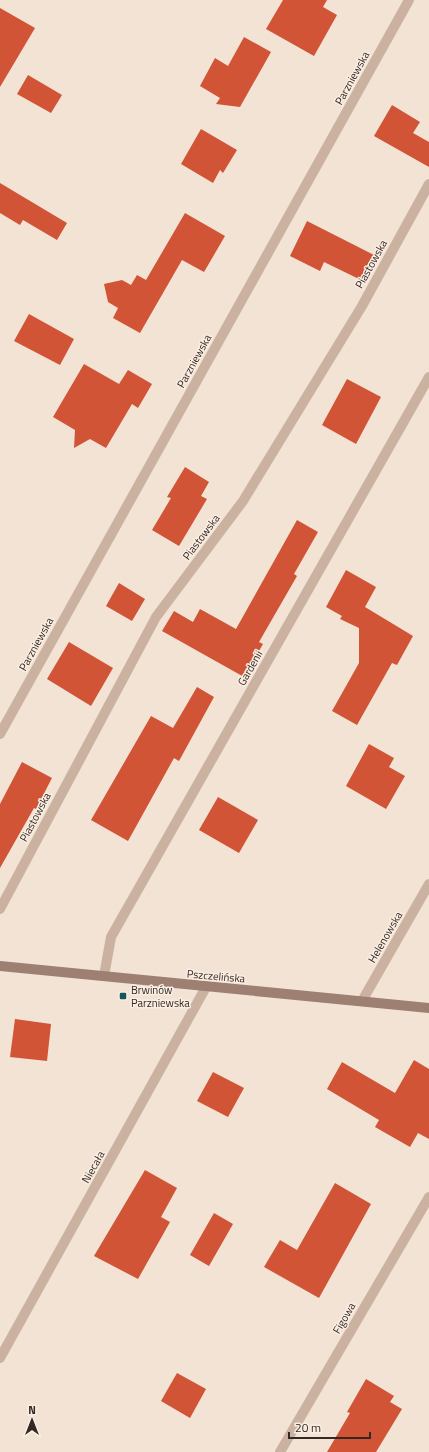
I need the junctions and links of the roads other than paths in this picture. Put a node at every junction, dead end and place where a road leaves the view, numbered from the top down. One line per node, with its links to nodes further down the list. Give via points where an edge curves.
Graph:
1 (409, 0): 4 (street, Parzniewska)
2 (429, 184): 6 (street, Piastowska, via 362,306 243,501 156,617)
3 (429, 376): 8 (street, Gardenii, via 111,937)
4 (0, 734)
5 (429, 884): 10 (street, Helenowska)
6 (0, 909)
7 (0, 966): 8 (main road, Pszczelińska)
8 (104, 976): 9 (main road, Pszczelińska)
9 (206, 987): 10 (main road, Pszczelińska); 13 (street, Niecała)
10 (362, 1001): 11 (main road, Pszczelińska)
11 (429, 1008)
12 (429, 1197): 14 (street, Figowa)
13 (0, 1358)
14 (280, 1452)

